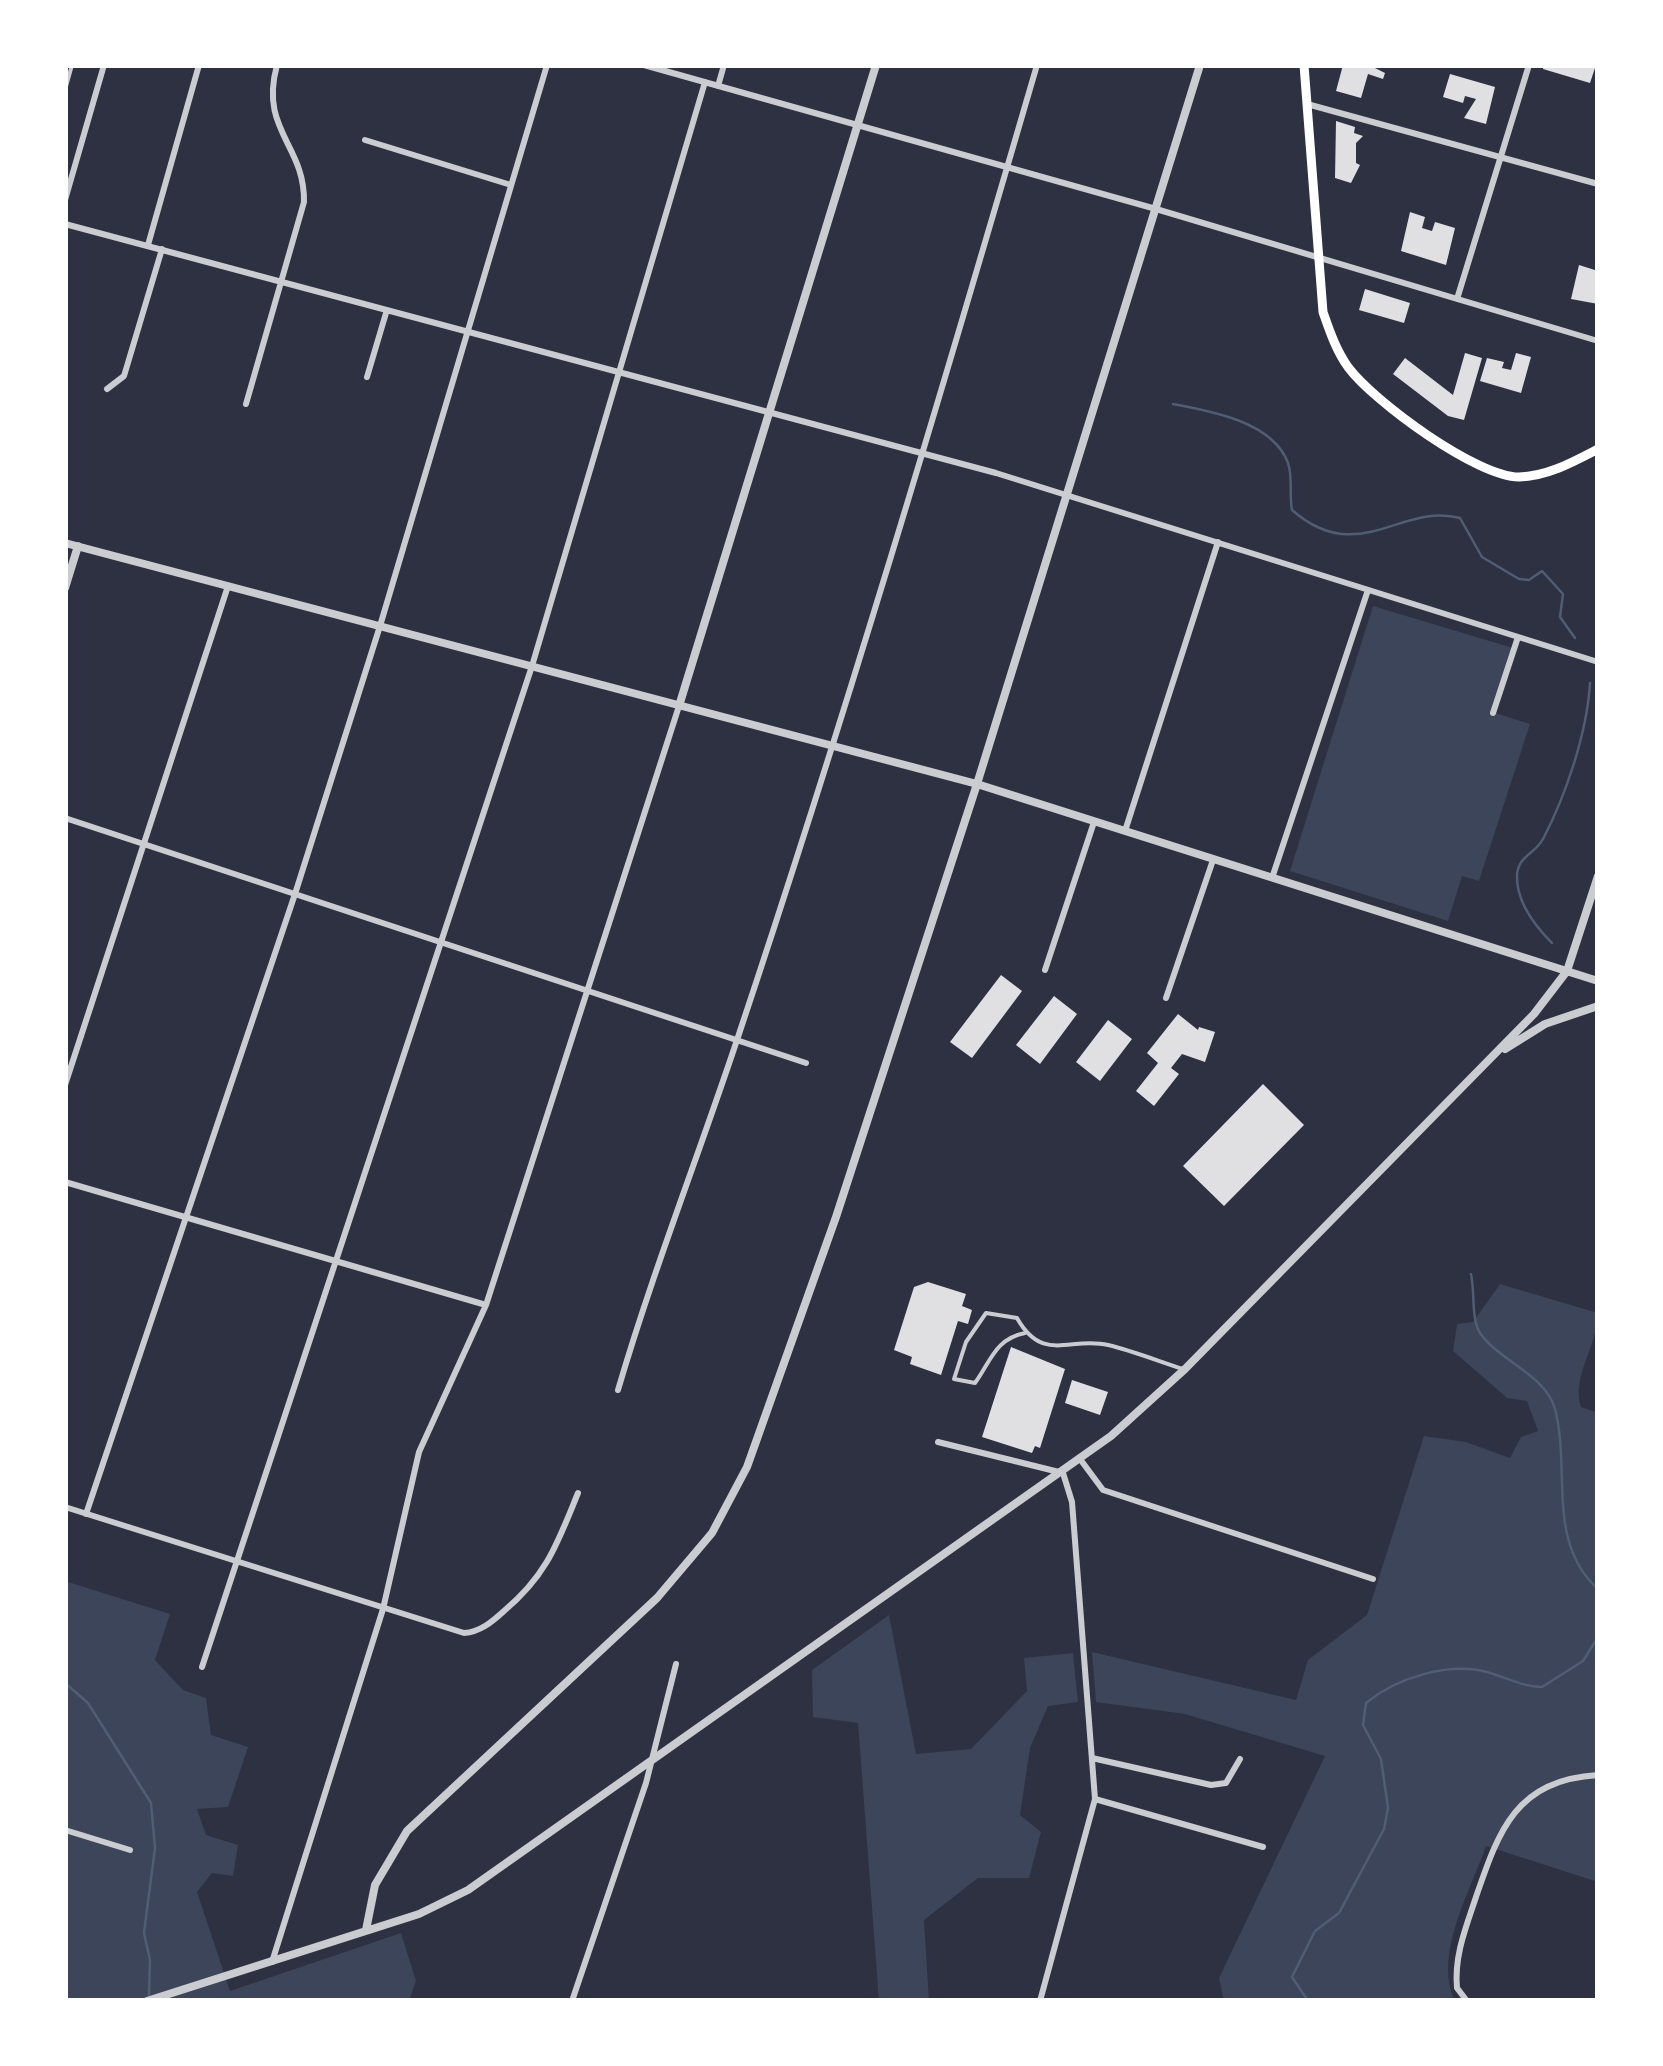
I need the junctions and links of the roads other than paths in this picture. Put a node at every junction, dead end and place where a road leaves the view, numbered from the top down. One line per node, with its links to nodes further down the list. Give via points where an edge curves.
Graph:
1 (72, 65): 15 (lane)
2 (104, 65): 23 (street)
3 (199, 65): 26 (street)
4 (276, 65): 29 (street, via 271,110 304,192)
5 (547, 65): 22 (street)
6 (644, 65): 13 (street)
7 (724, 65): 14 (street)
8 (876, 65): 17 (street)
9 (1037, 65): 20 (street)
10 (1200, 65): 24 (street)
11 (1304, 65): 16 (main road)
12 (1529, 65): 19 (street)
13 (705, 82): 14 (street); 34 (street)
14 (718, 86): 17 (street)
15 (65, 90)
16 (1307, 104): 19 (street); 28 (main road)
17 (858, 125): 20 (street); 38 (street)
18 (366, 140): 22 (street)
19 (1501, 157): 21 (street); 30 (street)
20 (1008, 166): 24 (street); 40 (street)
21 (1598, 184)
22 (511, 185): 32 (street)
23 (65, 200)
24 (1156, 209): 28 (street); 41 (street)
25 (65, 224): 26 (street)
26 (148, 245): 27 (street)
27 (162, 249): 29 (street); 36 (street, via 124,376)
28 (1317, 259): 30 (street); 39 (main road, via 1323,312 1350,369 1449,449 1481,470 1517,477 1558,469)
29 (282, 283): 31 (street); 37 (street)
30 (1457, 299): 33 (street)
31 (386, 313): 32 (street); 35 (street)
32 (466, 334): 34 (street); 48 (street)
33 (1598, 341)
34 (617, 374): 38 (street); 51 (street)
35 (367, 377)
36 (107, 389)
37 (246, 404)
38 (768, 414): 40 (street); 52 (street)
39 (1598, 449)
40 (921, 451): 41 (street); 54 (street)
41 (1068, 493): 43 (street); 55 (street)
42 (65, 542): 44 (street)
43 (1218, 542): 47 (street); 58 (street)
44 (78, 546): 45 (street); 46 (street)
45 (228, 586): 48 (street); 59 (street)
46 (65, 588)
47 (1368, 590): 49 (street); 62 (street)
48 (380, 626): 51 (street); 63 (street)
49 (1518, 637): 50 (street); 53 (street)
50 (1598, 662)
51 (532, 666): 52 (street); 64 (street)
52 (679, 706): 54 (street); 68 (street)
53 (1492, 714)
54 (831, 748): 55 (street); 71 (street)
55 (976, 784): 57 (street); 101 (street, via 770,1412 729,1506 697,1553 603,1650 407,1831 375,1885)
56 (65, 818): 59 (street)
57 (1094, 822): 58 (street); 65 (street)
58 (1124, 832): 60 (street)
59 (143, 843): 63 (street); 74 (street)
60 (1213, 860): 62 (street); 69 (street)
61 (1598, 876): 66 (street)
62 (1272, 879): 66 (street)
63 (295, 894): 64 (street); 76 (street)
64 (442, 943): 68 (street); 77 (street)
65 (1046, 970)
66 (1568, 971): 67 (street); 72 (street)
67 (1598, 981)
68 (588, 993): 71 (street); 78 (street)
69 (1166, 998)
70 (1598, 1006): 72 (street, via 1545,1024)
71 (737, 1042): 73 (street); 81 (street, via 664,1238)
72 (1497, 1054): 80 (street)
73 (806, 1063)
74 (65, 1085)
75 (65, 1182): 76 (street)
76 (184, 1217): 77 (street); 87 (street)
77 (338, 1259): 78 (street); 88 (street)
78 (486, 1305): 90 (street, via 419,1452)
79 (1025, 1332): 79 (lane, via 1017,1318 986,1313 966,1342 954,1379 975,1383 1008,1338); 80 (lane, via 1050,1346 1103,1344)
80 (1185, 1369): 83 (street)
81 (618, 1390)
82 (938, 1442): 84 (street)
83 (1080, 1460): 84 (street); 89 (street, via 1103,1490)
84 (1063, 1473): 93 (street, via 1072,1502); 95 (street)
85 (578, 1493): 90 (street, via 542,1576 494,1620 457,1633)
86 (65, 1507): 87 (street)
87 (86, 1514): 88 (street)
88 (236, 1562): 90 (street); 92 (street)
89 (1373, 1579)
90 (383, 1609): 102 (street)
91 (676, 1664): 95 (street)
92 (202, 1667)
93 (1092, 1758): 94 (street, via 1211,1785 1226,1783); 97 (street)
94 (1240, 1759)
95 (651, 1764): 101 (street, via 468,1890); 105 (street)
96 (1598, 1775): 103 (street, via 1545,1789 1512,1812 1498,1834 1460,1946 1456,1976)
97 (1095, 1799): 99 (street); 106 (street)
98 (65, 1830): 100 (street)
99 (1263, 1848)
100 (130, 1850)
101 (366, 1930): 102 (street)
102 (272, 1962): 104 (street)
103 (1464, 1998)
104 (146, 2001)
105 (572, 2001)
106 (1040, 2001)

